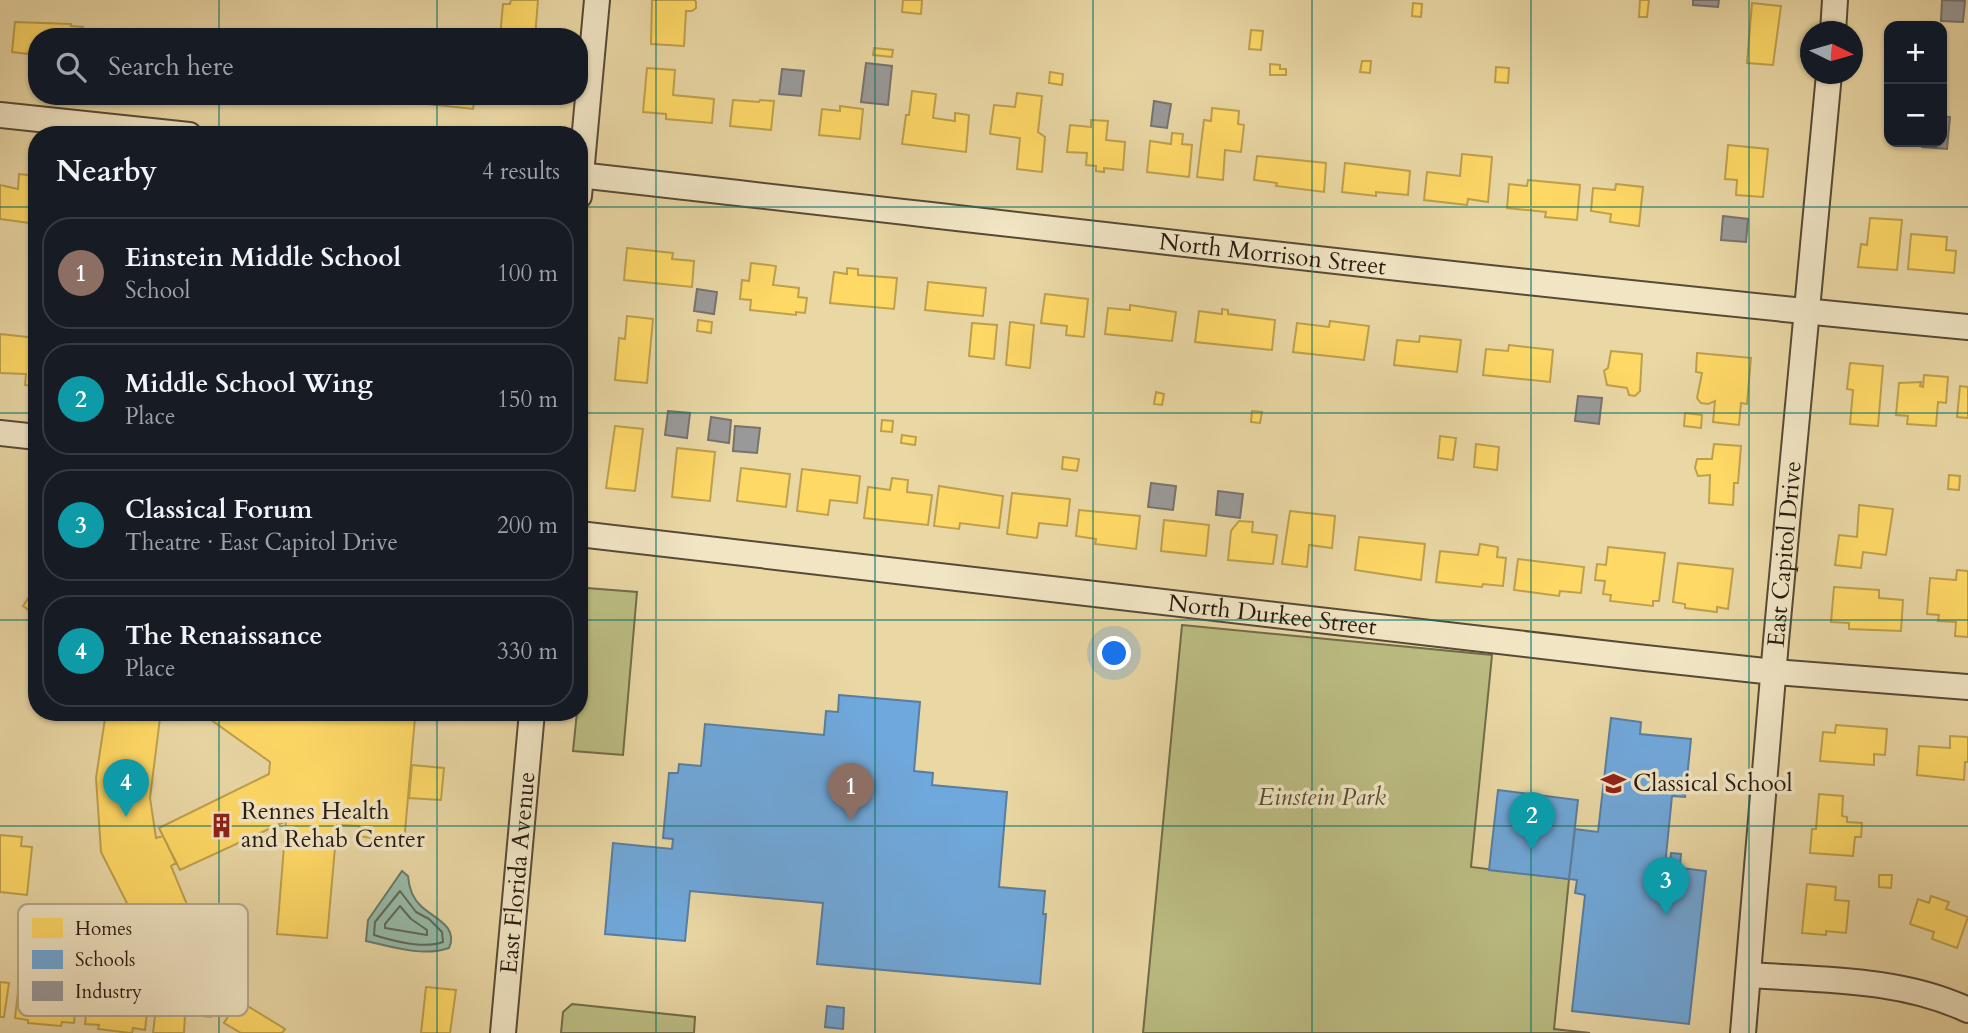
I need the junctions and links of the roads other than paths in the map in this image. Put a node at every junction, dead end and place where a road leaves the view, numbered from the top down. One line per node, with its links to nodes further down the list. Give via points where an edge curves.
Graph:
1 (597, 0): 5 (street)
2 (1835, 0): 3 (street)
3 (1834, 21)
4 (1828, 84): 11 (street, East Capitol Drive)
5 (588, 96)
6 (587, 105): 9 (street)
7 (0, 115): 8 (street)
8 (104, 126)
9 (585, 126)
10 (588, 183): 11 (street, North Morrison Street)
11 (1807, 312): 12 (street, North Morrison Street); 16 (street, East Capitol Drive)
12 (1968, 327)
13 (0, 433): 14 (street)
14 (28, 436)
15 (588, 535): 16 (street, North Durkee Street)
16 (1774, 672): 17 (street, North Durkee Street); 19 (street, East Capitol Drive)
17 (1968, 687)
18 (531, 721): 21 (street, East Florida Avenue)
19 (1748, 975): 20 (street, via 1883,984 1942,998); 22 (street, East Capitol Drive)
20 (1968, 1010)
21 (503, 1033)
22 (1743, 1033)

